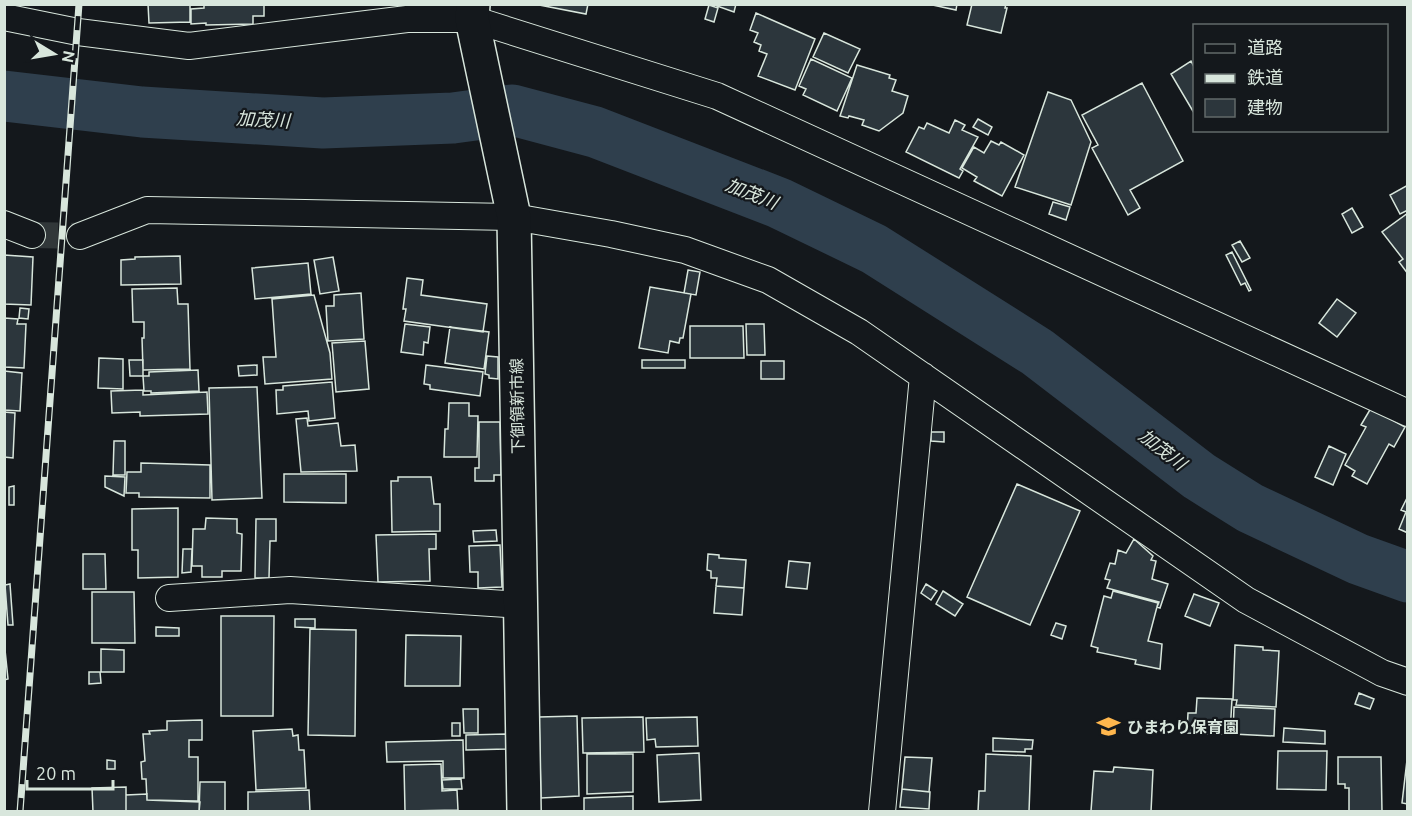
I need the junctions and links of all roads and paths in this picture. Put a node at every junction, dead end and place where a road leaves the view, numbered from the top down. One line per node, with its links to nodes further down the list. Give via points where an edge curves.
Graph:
1 (4, 17): 2 (street, via 78,32 189,46 407,19)
2 (474, 24): 3 (main road, 下御領新市線); 8 (street, via 717,96)
3 (512, 207): 6 (street, via 147,210); 7 (street, via 685,250 768,280 860,332); 10 (main road, 下御領新市線)
4 (4, 224): 5 (street)
5 (32, 235)
6 (80, 236)
7 (923, 376): 11 (street, via 1246,600 1382,673); 13 (street)
8 (1407, 413)
9 (169, 598): 10 (street, via 290,590)
10 (521, 605): 12 (main road, 下御領新市線)
11 (1407, 682)
12 (524, 812)
13 (882, 812)

